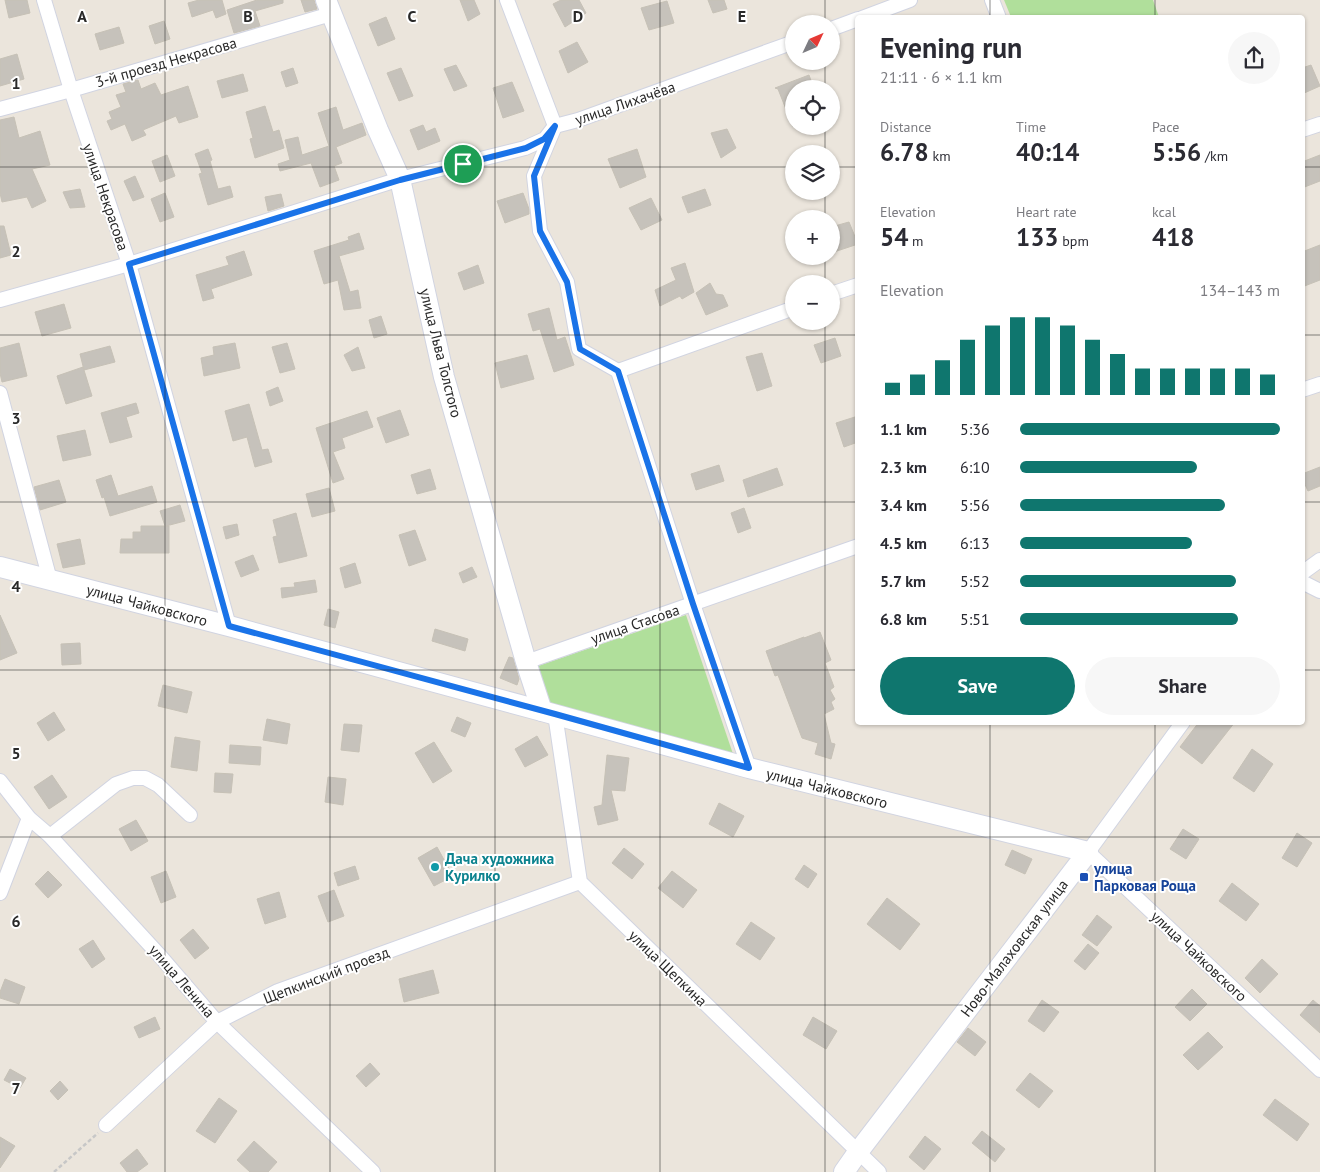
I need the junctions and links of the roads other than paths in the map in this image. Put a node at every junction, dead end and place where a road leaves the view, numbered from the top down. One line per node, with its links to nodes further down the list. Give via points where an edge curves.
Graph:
1 (44, 0): 11 (street, улица Некрасова)
2 (507, 0): 14 (street)
3 (910, 0): 6 (street)
4 (992, 0): 7 (street)
5 (328, 7): 11 (street, 3-й проезд Некрасова); 16 (street, улица Льва Толстого)
6 (870, 15)
7 (998, 15)
8 (855, 20): 9 (street)
9 (840, 26)
10 (785, 45): 14 (street, улица Лихачёва)
11 (71, 90): 12 (street, 3-й проезд Некрасова); 17 (street, улица Некрасова)
12 (0, 109)
13 (1320, 124): 15 (street)
14 (555, 126): 16 (street, улица Лихачёва, via 544,139 526,148); 22 (street, via 534,176 540,231 567,282 580,349)
15 (1305, 129)
16 (400, 180): 17 (street, улица Лихачёва); 35 (street, улица Льва Толстого, via 444,377)
17 (129, 264): 20 (street, улица Лихачёва); 34 (street, улица Некрасова)
18 (855, 286): 19 (street)
19 (840, 291)
20 (0, 300)
21 (785, 311): 22 (street)
22 (618, 371): 33 (street)
23 (1320, 384): 24 (street)
24 (1305, 389)
25 (0, 393): 30 (street)
26 (855, 547): 33 (street, улица Стасова)
27 (1320, 560): 29 (street)
28 (0, 567): 30 (street, улица Чайковского)
29 (1305, 571)
30 (50, 580): 34 (street, улица Чайковского)
31 (1305, 584): 32 (street)
32 (1320, 591)
33 (693, 604): 35 (street, улица Стасова); 38 (street)
34 (229, 626): 36 (street, улица Чайковского)
35 (526, 662): 36 (street, улица Льва Толстого)
36 (549, 712): 38 (street, улица Чайковского); 44 (street)
37 (1180, 725): 43 (street, Ново-Малаховская улица)
38 (749, 768): 43 (street, улица Чайковского)
39 (0, 781): 41 (street, улица Ленина)
40 (190, 815): 42 (street, via 158,785 145,778 133,778 116,784)
41 (29, 818): 42 (street, улица Ленина); 45 (street)
42 (50, 836): 46 (street, улица Ленина)
43 (1088, 852): 47 (street, улица Чайковского); 49 (street, Ново-Малаховская улица)
44 (580, 882): 46 (street, Щепкинский проезд, via 278,991); 49 (street, улица Щепкина)
45 (0, 894)
46 (218, 1022): 48 (street, Щепкинский проезд); 50 (street, улица Ленина)
47 (1320, 1070)
48 (106, 1125)
49 (858, 1152): 51 (street, Ново-Малаховская улица); 52 (street, улица Щепкина)
50 (373, 1172)
51 (844, 1172)
52 (879, 1172)

